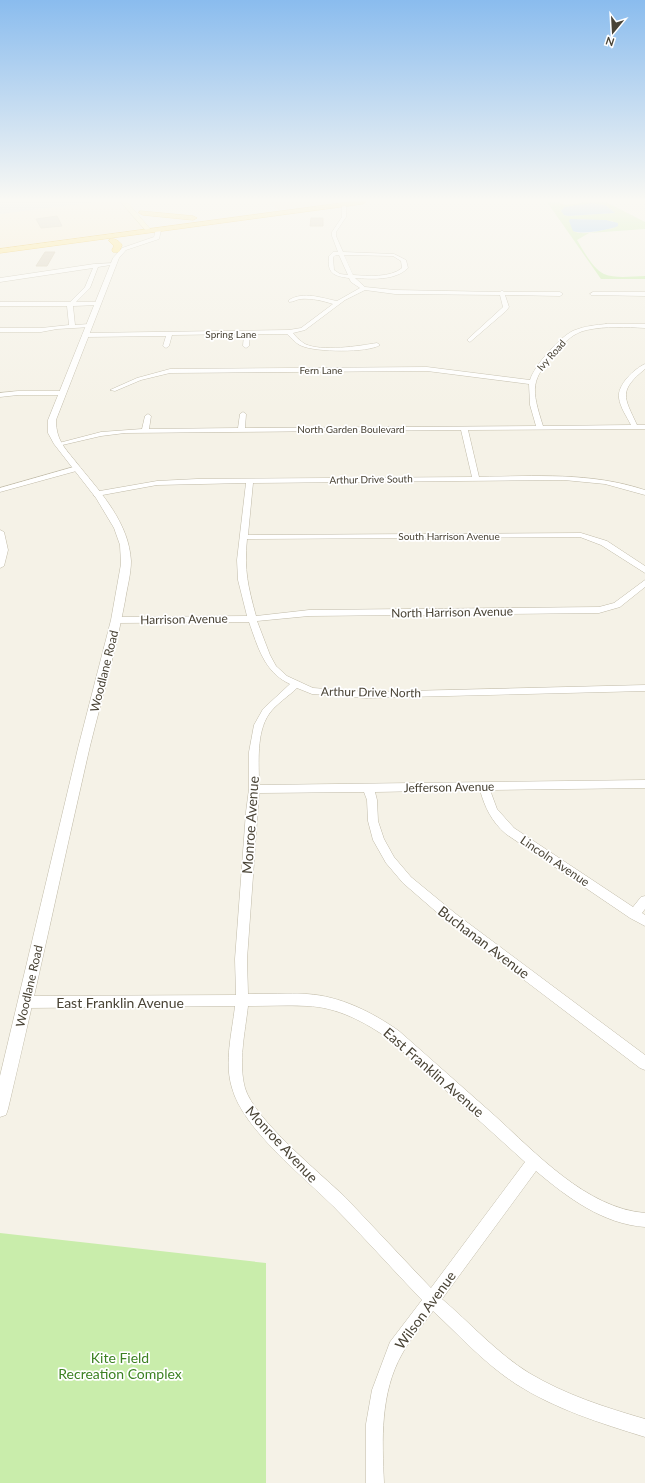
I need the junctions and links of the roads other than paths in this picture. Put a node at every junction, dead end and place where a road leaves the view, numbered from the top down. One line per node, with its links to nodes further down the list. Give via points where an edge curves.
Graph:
1 (59, 271): 8 (street)
2 (95, 271): 18 (street, via 88,288)
3 (110, 271): 17 (street, Woodlane Road)
4 (331, 271): 7 (street, via 338,275)
5 (349, 271): 7 (street)
6 (402, 271): 7 (street, via 383,276)
7 (351, 276): 9 (street)
8 (0, 280)
9 (364, 288): 10 (street, via 395,292); 15 (street, Spring Lane)
10 (502, 292): 11 (street); 26 (street, via 506,307)
11 (560, 294)
12 (593, 294): 13 (street)
13 (645, 294)
14 (291, 301): 15 (street, via 306,298)
15 (337, 303): 23 (street, Spring Lane, via 303,329)
16 (0, 304): 18 (street)
17 (98, 304): 18 (street); 22 (street, Woodlane Road)
18 (70, 305): 19 (street)
19 (72, 326): 21 (street, Spring Lane, via 41,330); 22 (street, Spring Lane)
20 (645, 326): 31 (street, Ivy Road, via 592,328 572,333 543,362)
21 (0, 330)
22 (87, 330): 24 (street, Spring Lane); 33 (street, Woodlane Road)
23 (289, 332): 25 (street, Spring Lane); 27 (street, via 303,345 312,348 364,348)
24 (169, 334): 25 (street, Spring Lane); 28 (street)
25 (247, 334): 29 (street)
26 (470, 340)
27 (377, 345)
28 (166, 346)
29 (246, 346)
30 (645, 366): 37 (street, via 628,380 622,394)
31 (531, 382): 32 (street, Fern Lane, via 427,369 170,371); 40 (street, Ivy Road, via 532,399)
32 (113, 390)
33 (62, 392): 34 (street); 43 (street, Woodlane Road, via 51,426)
34 (0, 396)
35 (243, 414): 41 (street)
36 (148, 416): 42 (street)
37 (635, 427): 38 (street, North Garden Boulevard); 40 (street, North Garden Boulevard)
38 (645, 427)
39 (464, 428): 40 (street, North Garden Boulevard); 41 (street, North Garden Boulevard); 45 (street)
40 (540, 428)
41 (241, 430): 42 (street, North Garden Boulevard)
42 (145, 431): 43 (street, North Garden Boulevard, via 101,434)
43 (58, 444): 44 (street, Woodlane Road)
44 (77, 468): 47 (street); 49 (street, Woodlane Road)
45 (476, 478): 46 (street, Arthur Drive South); 48 (street, Arthur Drive South, via 585,478)
46 (250, 480): 49 (street, Arthur Drive South, via 157,484); 51 (street, Arthur Drive North)
47 (0, 490)
48 (645, 493)
49 (97, 494): 56 (street, Woodlane Road, via 115,520 125,546 126,564)
50 (0, 532): 52 (street, via 4,545)
51 (245, 537): 53 (street, South Harrison Avenue, via 581,535 604,542); 55 (street, Arthur Drive North, via 241,573)
52 (0, 566)
53 (645, 570)
54 (645, 583): 55 (street, North Harrison Avenue, via 624,602 600,610 309,614)
55 (252, 619): 56 (street, Harrison Avenue); 57 (street, Arthur Drive North, via 268,661 284,678)
56 (116, 620): 66 (street, Woodlane Road)
57 (296, 684): 58 (street, Arthur Drive North, via 312,691 367,695); 61 (street, Monroe Avenue, via 266,711 259,725 254,752)
58 (645, 688)
59 (645, 784): 60 (street, Jefferson Avenue)
60 (484, 787): 62 (street, Jefferson Avenue); 64 (street, Lincoln Avenue, via 489,806 497,820 510,832)
61 (254, 789): 62 (street, Jefferson Avenue); 67 (street, Monroe Avenue, via 241,959)
62 (369, 789): 68 (street, Buchanan Avenue, via 373,821 384,850 407,880 452,918)
63 (645, 901): 64 (street)
64 (634, 914): 65 (street, Lincoln Avenue)
65 (645, 921)
66 (26, 1002): 67 (street, East Franklin Avenue); 69 (street, Woodlane Road)
67 (242, 1002): 70 (street, East Franklin Avenue, via 308,1000 326,1003 361,1015 394,1035); 72 (street, Monroe Avenue, via 235,1059 238,1087 244,1103 267,1132)
68 (645, 1063)
69 (0, 1109)
70 (535, 1161): 71 (street, East Franklin Avenue, via 571,1191 603,1209); 72 (street, Wilson Avenue)
71 (645, 1220)
72 (432, 1300): 73 (street, Monroe Avenue, via 490,1353 522,1378 562,1400); 74 (street, Wilson Avenue, via 396,1348 384,1375 375,1415)
73 (645, 1428)
74 (375, 1483)

